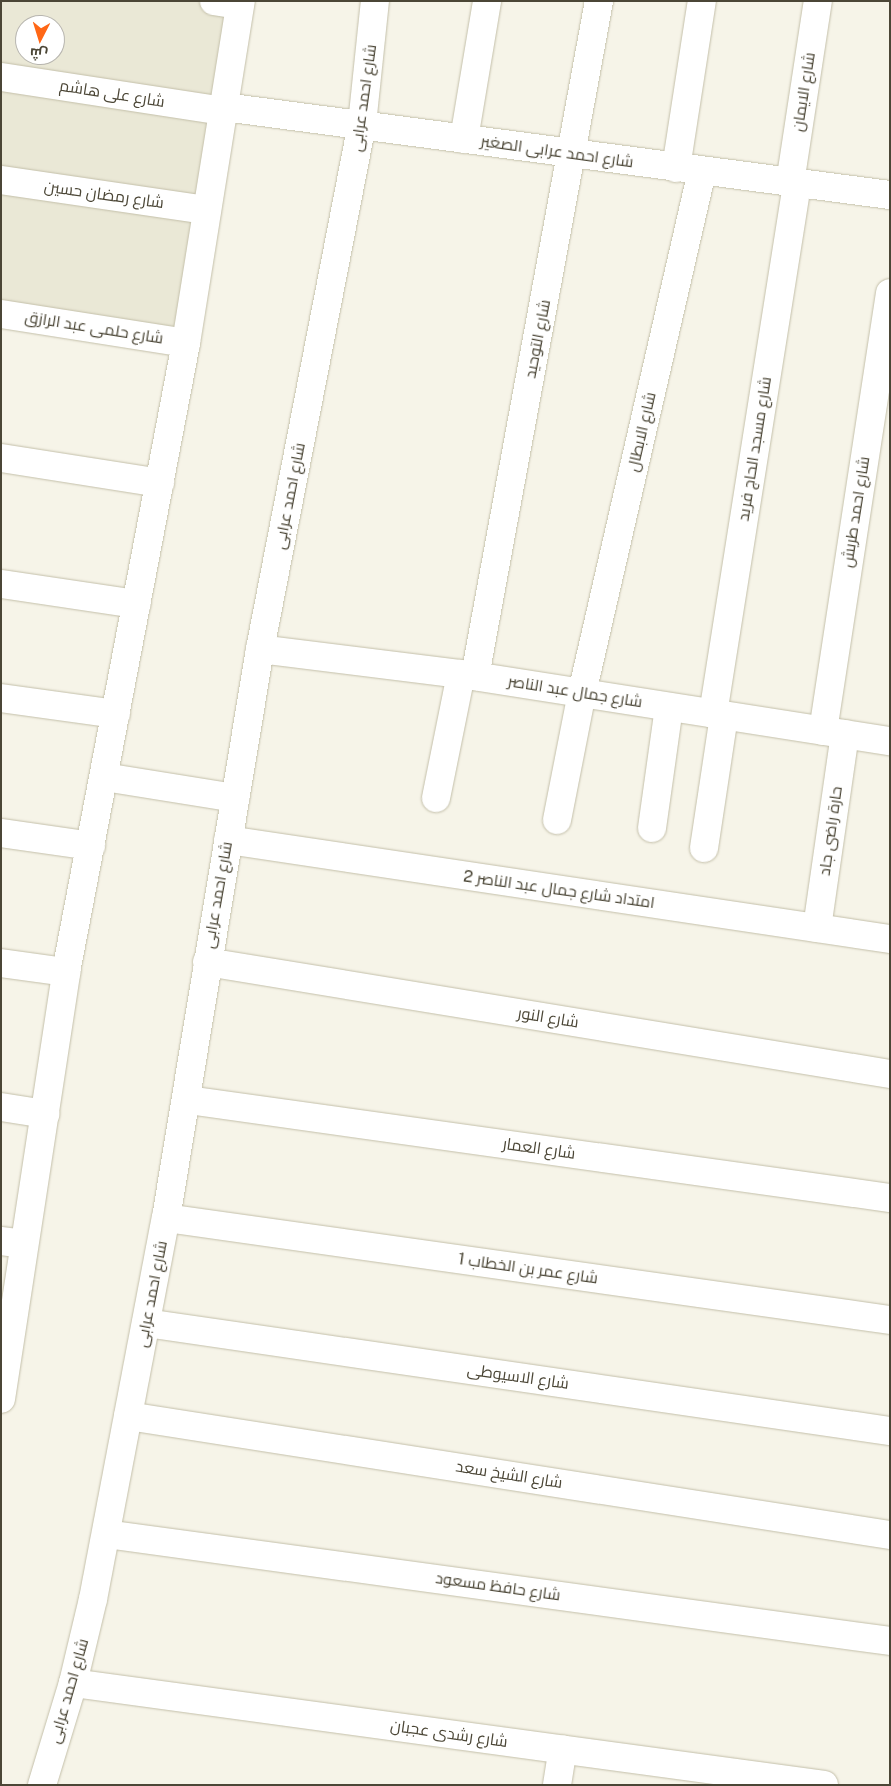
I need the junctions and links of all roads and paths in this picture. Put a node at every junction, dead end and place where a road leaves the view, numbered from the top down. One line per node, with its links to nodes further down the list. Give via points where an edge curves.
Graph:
1 (214, 1): 7 (street)
2 (375, 1): 10 (street, شارع احمد عرابى)
3 (487, 1): 11 (street)
4 (599, 1): 12 (street, شارع التوحيد)
5 (702, 1): 13 (street, شارع الابطال)
6 (818, 1): 15 (street, شارع الايمان)
7 (241, 3): 9 (street)
8 (1, 78): 9 (street, شارع على هاشم)
9 (224, 109): 10 (street, شارع احمد عرابى الصغير); 17 (street)
10 (362, 124): 11 (street, شارع احمد عرابى الصغير); 25 (street, شارع احمد عرابى)
11 (464, 139): 12 (street, شارع احمد عرابى الصغير)
12 (573, 154): 13 (street, شارع احمد عرابى الصغير); 26 (street, شارع التوحيد)
13 (689, 169): 15 (street, شارع احمد عرابى الصغير); 27 (street, شارع الابطال)
14 (1, 180): 17 (street, شارع رمضان حسين)
15 (793, 183): 16 (street, شارع احمد عرابى الصغير); 31 (street, شارع مسجد الحاج فريد)
16 (890, 196)
17 (207, 210): 20 (street)
18 (890, 293): 32 (street, شارع احمد طربش)
19 (1, 314): 20 (street, شارع حلمى عبد الرازق)
20 (186, 343): 22 (street)
21 (1, 458): 22 (street)
22 (160, 483): 24 (street)
23 (1, 584): 24 (street)
24 (137, 604): 30 (street)
25 (260, 649): 26 (street, شارع جمال عبد الناصر); 35 (street, شارع احمد عرابى)
26 (468, 675): 27 (street, شارع جمال عبد الناصر); 36 (street, شارع التوحيد)
27 (582, 693): 29 (street, شارع جمال عبد الناصر); 37 (street, شارع الابطال)
28 (1, 698): 30 (street)
29 (668, 706): 31 (street, شارع جمال عبد الناصر); 38 (street)
30 (116, 714): 34 (street)
31 (718, 714): 32 (street, شارع جمال عبد الناصر); 42 (street, شارع مسجد الحاج فريد)
32 (834, 732): 33 (street, شارع جمال عبد الناصر); 43 (street, حارة راضى جاد)
33 (890, 741)
34 (104, 777): 35 (street); 41 (street)
35 (235, 798): 40 (street, شارع احمد عرابى)
36 (436, 798)
37 (558, 820)
38 (652, 828)
39 (1, 833): 41 (street)
40 (228, 840): 43 (street, امتداد شارع جمال عبد الناصر 2); 45 (street, شارع احمد عرابى)
41 (92, 846): 47 (street)
42 (704, 848)
43 (817, 928): 44 (street, امتداد شارع جمال عبد الناصر 2)
44 (890, 939)
45 (207, 962): 48 (street, شارع النور); 49 (street, شارع احمد عرابى)
46 (1, 963): 47 (street)
47 (66, 972): 51 (street)
48 (890, 1074)
49 (188, 1100): 52 (street, شارع العمار); 53 (street, شارع احمد عرابى)
50 (1, 1107): 51 (street)
51 (45, 1114): 54 (street)
52 (890, 1198)
53 (166, 1218): 55 (street, شارع عمر بن الخطاب 1); 56 (street, شارع احمد عرابى)
54 (13, 1242): 57 (street)
55 (890, 1320)
56 (146, 1324): 58 (street, شارع احمد عرابى); 59 (street, شارع الاسيوطى)
57 (1, 1399)
58 (128, 1416): 60 (street, شارع احمد عرابى); 61 (street, شارع الشيخ سعد)
59 (890, 1432)
60 (106, 1534): 62 (street, شارع حافظ مسعود); 63 (street, شارع احمد عرابى)
61 (890, 1534)
62 (890, 1641)
63 (74, 1682): 64 (street, شارع رشدى عجبان); 65 (street, شارع احمد عرابى)
64 (563, 1749): 66 (street); 67 (street, شارع رشدى عجبان)
65 (42, 1785)
66 (557, 1785)
67 (824, 1785)

